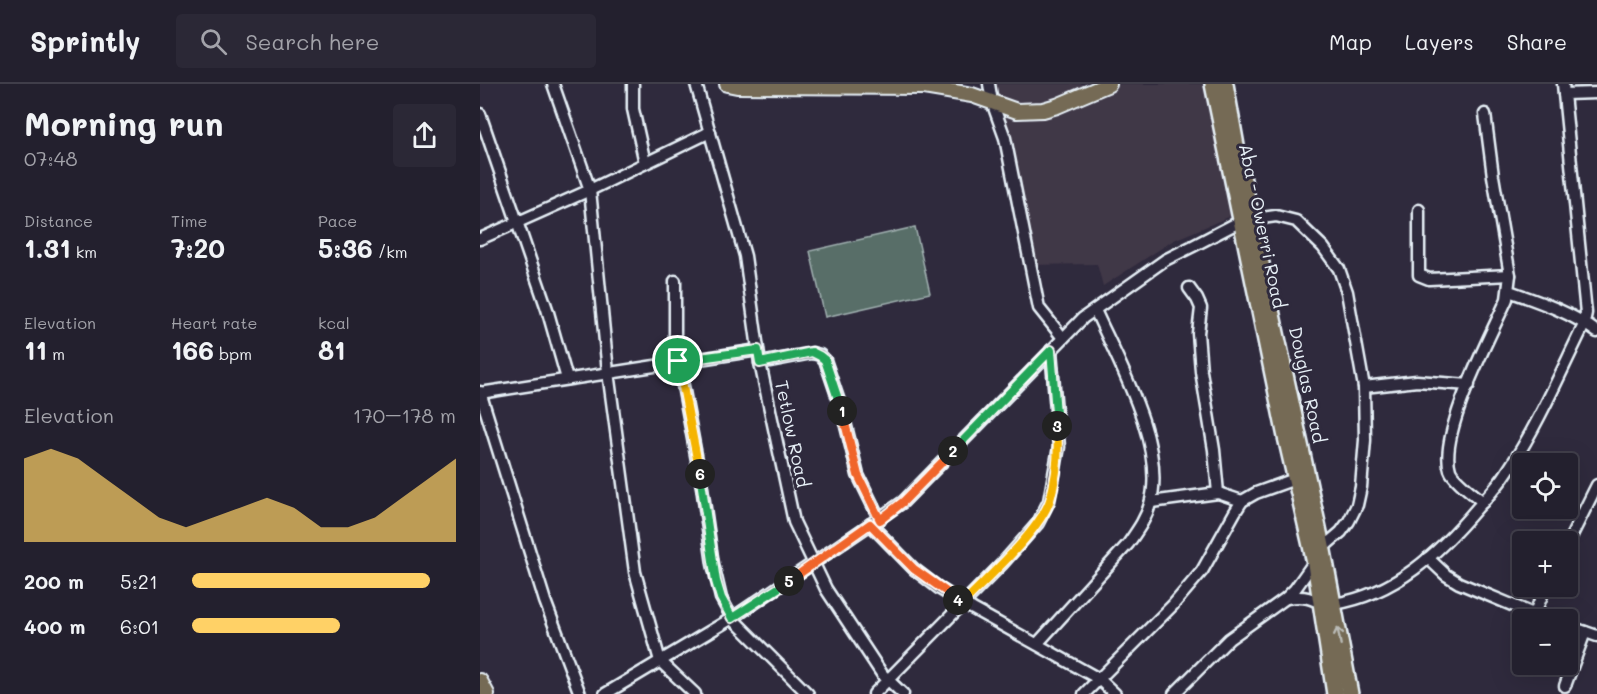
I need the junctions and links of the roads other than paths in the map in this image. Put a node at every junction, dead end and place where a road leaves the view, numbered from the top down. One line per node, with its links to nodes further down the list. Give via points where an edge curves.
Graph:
1 (553, 84): 18 (street)
2 (633, 84): 17 (street, via 633,109)
3 (696, 84): 16 (street, Tetlow Road)
4 (727, 84): 8 (main road)
5 (989, 84): 13 (street)
6 (1213, 84): 20 (highway, Aba - Owerri Road)
7 (1226, 84): 20 (highway, Douglas Road)
8 (776, 85): 9 (main road)
9 (861, 85): 13 (main road, via 924,87)
10 (1099, 86): 13 (main road, via 1043,110 1017,111)
11 (1563, 89): 12 (street); 28 (street, via 1585,294)
12 (1597, 93)
13 (992, 102): 30 (street, via 1005,138 1039,308)
14 (480, 114): 21 (street)
15 (1485, 114): 23 (street)
16 (710, 132): 17 (street); 31 (street, Tetlow Road, via 745,256)
17 (645, 164): 18 (street)
18 (590, 190): 21 (street); 35 (street)
19 (1419, 210): 23 (street, via 1419,275 1429,279)
20 (1246, 220): 27 (street, via 1165,260); 38 (street, via 1275,216 1296,221 1339,269 1347,292); 40 (highway, Aba - Owerri Road); 48 (highway, Douglas Road)
21 (517, 223): 22 (street); 36 (street)
22 (480, 239)
23 (1510, 275): 26 (street)
24 (675, 281): 33 (street)
25 (1189, 288): 42 (street, via 1200,308 1201,371)
26 (1509, 291): 28 (street); 37 (street)
27 (1095, 310): 30 (street); 44 (street, via 1150,442 1154,467)
28 (1584, 322): 29 (street); 45 (street, via 1539,418 1506,474)
29 (1597, 332)
30 (1063, 338): 32 (street)
31 (758, 350): 33 (street); 34 (street, Tetlow Road)
32 (1051, 350): 46 (street, via 903,502); 52 (street, via 1059,447 1049,501 1038,523)
33 (678, 361): 35 (street); 55 (street, via 716,581)
34 (760, 363): 46 (street, via 812,352 825,360); 50 (street, Tetlow Road, via 794,522)
35 (608, 372): 36 (street); 60 (street, via 635,572)
36 (567, 379): 39 (street)
37 (1469, 385): 38 (street, via 1417,381); 45 (street, via 1447,455 1450,472)
38 (1364, 387): 48 (street, via 1365,440 1357,505 1345,527)
39 (480, 393): 66 (street, via 545,601)
40 (1295, 479): 43 (street); 48 (highway, Aba - Owerri Road)
41 (1597, 485): 47 (street)
42 (1218, 493): 43 (street); 44 (street)
43 (1242, 501): 61 (street, via 1202,572)
44 (1151, 502): 59 (street, via 1128,544)
45 (1483, 502): 49 (street)
46 (875, 522): 50 (street); 52 (street, via 914,569)
47 (1574, 531)
48 (1319, 557): 51 (street); 53 (highway, Douglas Road)
49 (1428, 558): 53 (street, via 1382,590); 54 (street, via 1459,583)
50 (814, 564): 55 (street); 62 (street, Tetlow Road, via 832,598)
51 (1286, 598): 53 (street, via 1309,598); 74 (street, via 1229,639)
52 (963, 603): 59 (street); 62 (street)
53 (1327, 605): 75 (highway, via 1328,652); 76 (highway, Douglas Road, one-way to 53)
54 (1520, 609)
55 (732, 618): 60 (street); 69 (street)
56 (1578, 630): 57 (street)
57 (1585, 632): 58 (street); 64 (street)
58 (1597, 636)
59 (1037, 644): 61 (street)
60 (660, 661): 67 (street); 68 (street)
61 (1099, 679): 72 (street); 73 (street)
62 (888, 680): 70 (street); 71 (street, Tetlow Road)
63 (480, 681): 65 (main road)
64 (1565, 686)
65 (487, 694)
66 (580, 694)
67 (605, 694)
68 (695, 694)
69 (808, 694)
70 (874, 694)
71 (903, 694)
72 (1084, 694)
73 (1115, 694)
74 (1174, 694)
75 (1335, 694)
76 (1350, 694)

